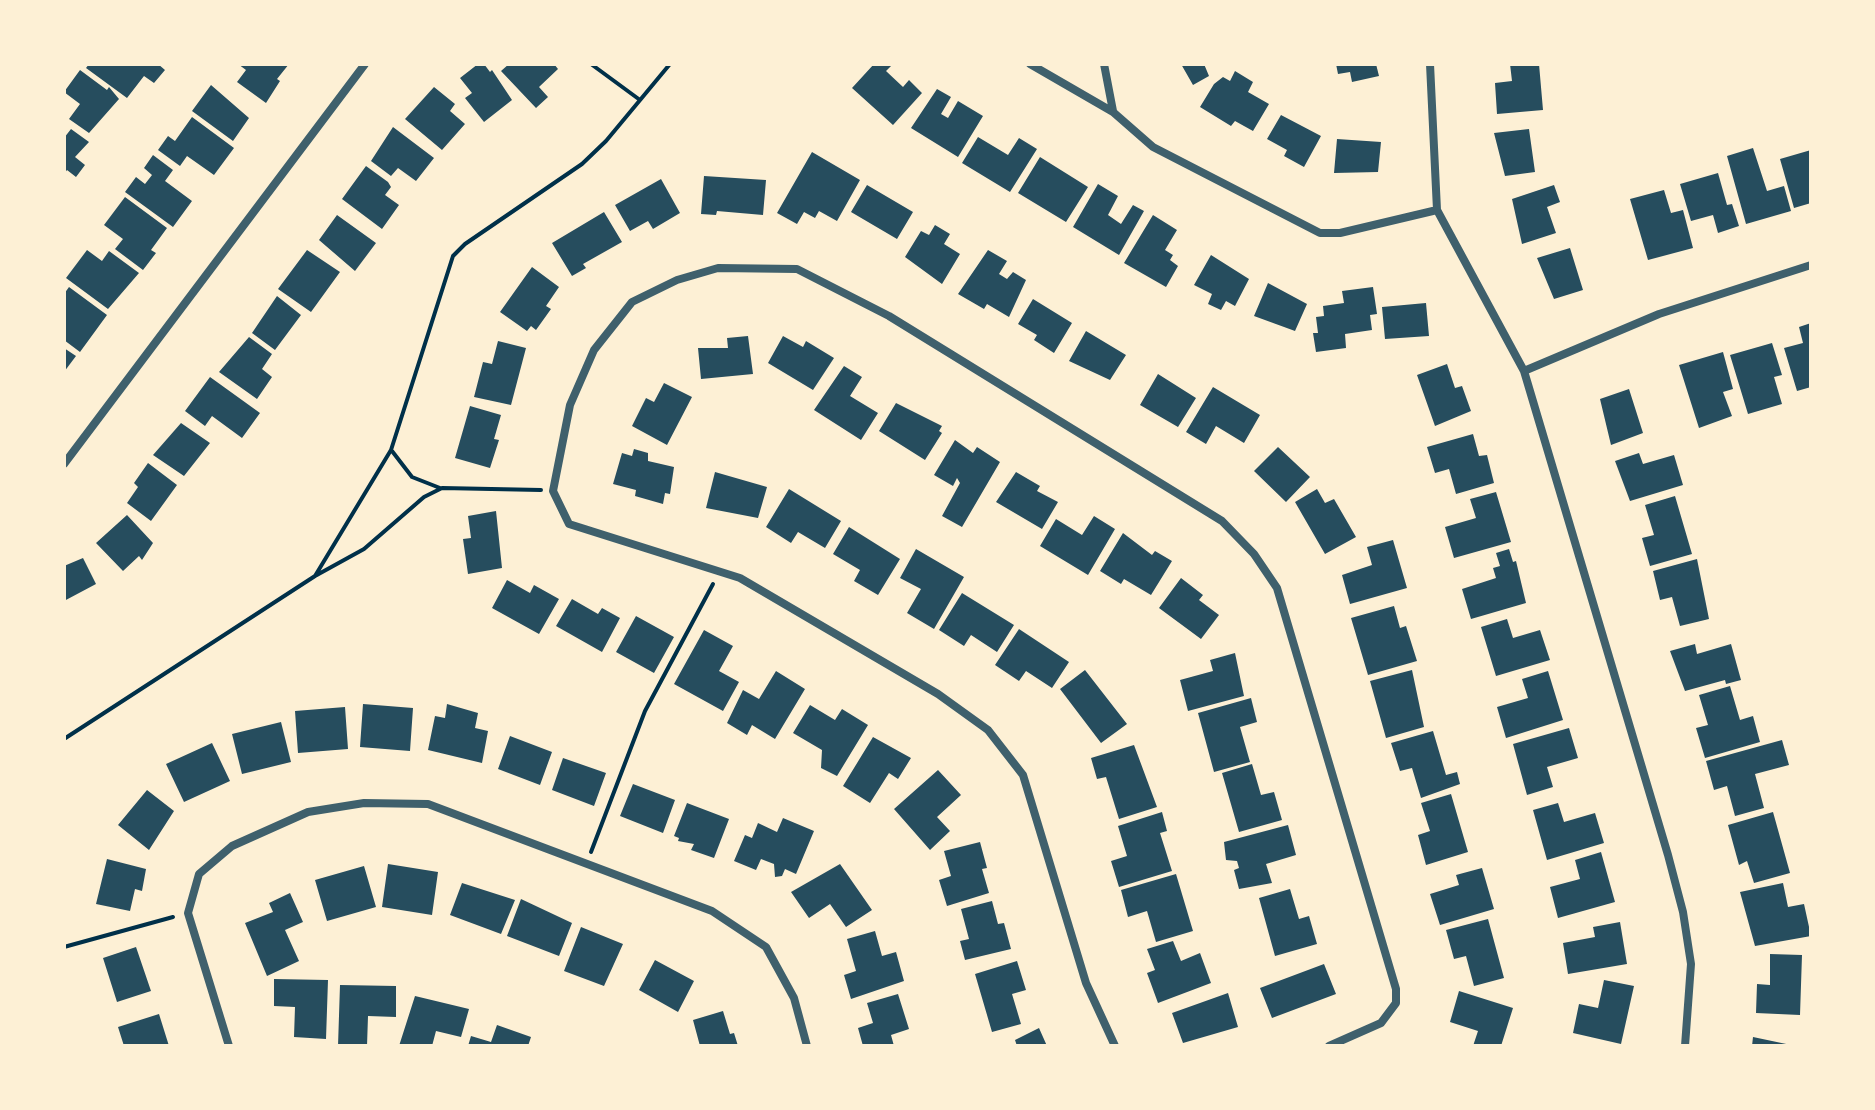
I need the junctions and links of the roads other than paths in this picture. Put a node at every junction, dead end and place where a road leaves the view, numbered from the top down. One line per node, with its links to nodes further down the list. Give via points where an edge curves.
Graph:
1 (365, 64): 9 (street)
2 (1030, 64): 5 (street)
3 (1104, 64): 5 (street)
4 (1430, 64): 6 (street)
5 (1113, 112): 6 (street, via 1153,147 1320,233)
6 (1437, 210): 8 (street)
7 (1811, 265): 8 (street, via 1659,314)
8 (1524, 371): 14 (street, via 1683,912 1691,964)
9 (64, 464)
10 (229, 1046): 11 (street, via 188,913 199,874 232,846 308,812 364,803 428,804 712,911 766,947 794,998)
11 (807, 1046)
12 (1115, 1046): 13 (street, via 1086,983 1023,775 1000,743 938,694 740,578 569,524 553,491 570,405 594,350 632,302 718,268 797,269 889,316 1222,521 1254,554 1277,588 1396,989 1396,1003 1381,1023)
13 (1329, 1046)
14 (1685, 1046)

